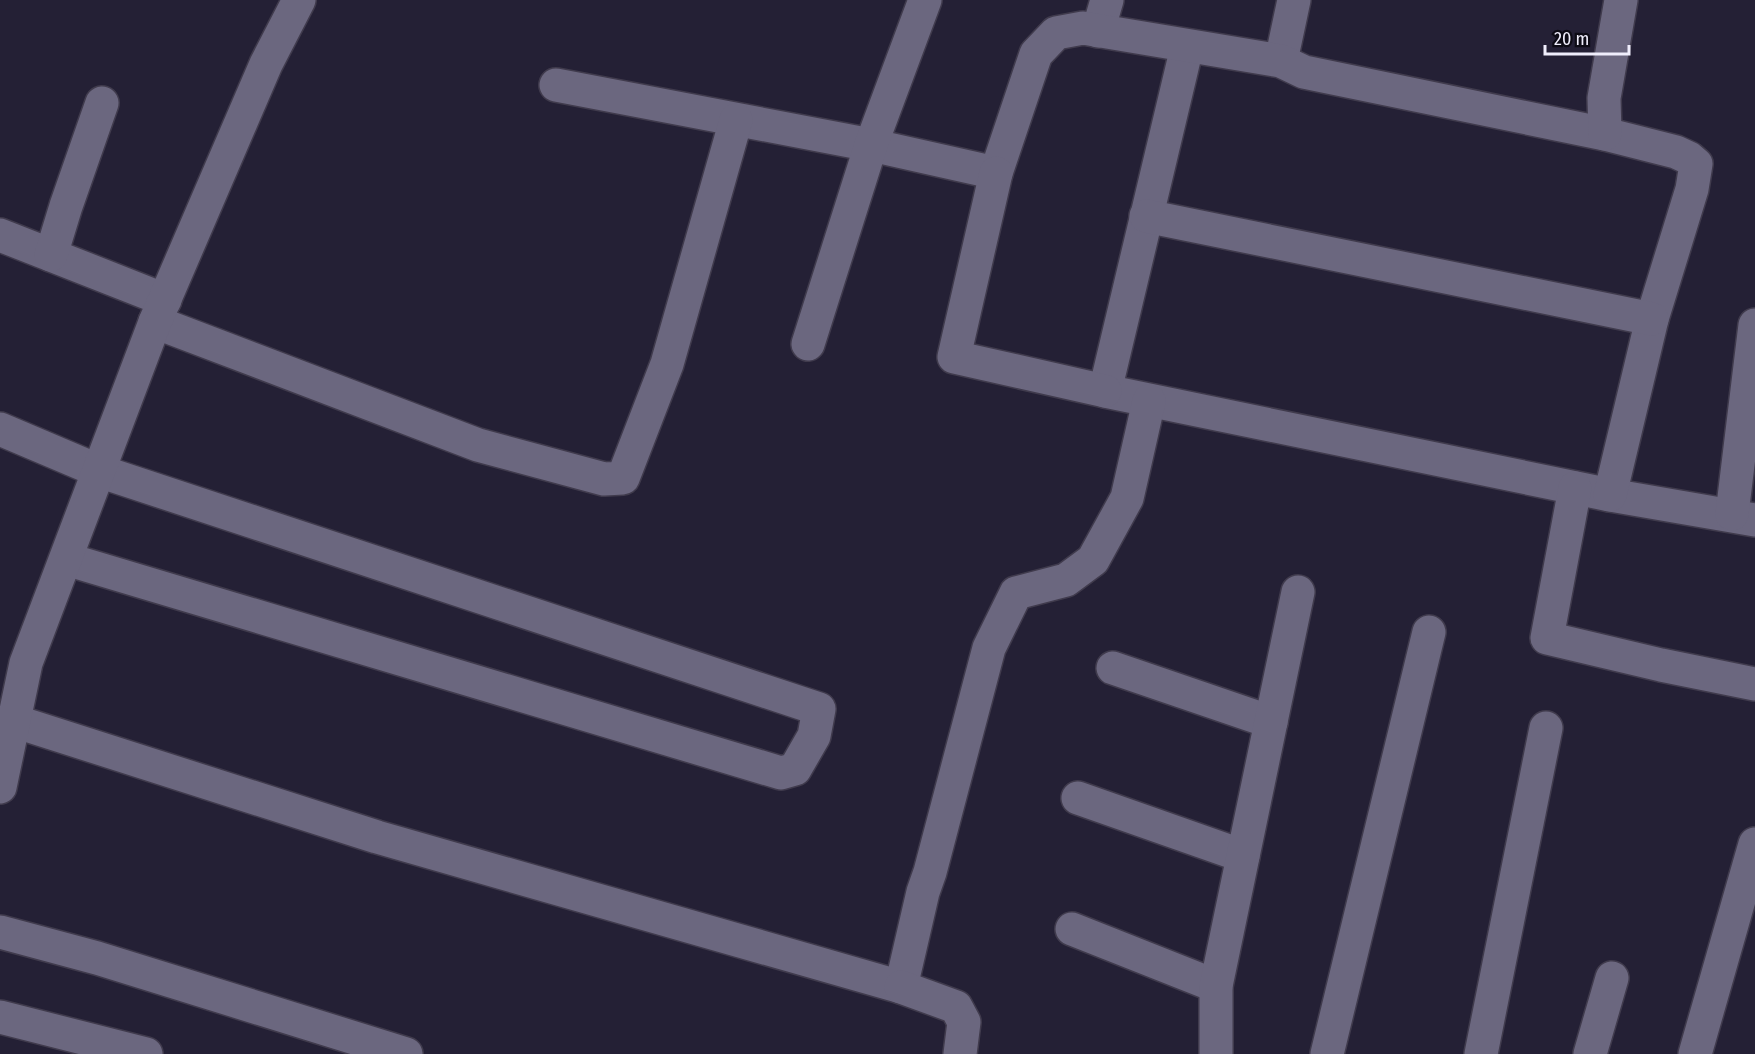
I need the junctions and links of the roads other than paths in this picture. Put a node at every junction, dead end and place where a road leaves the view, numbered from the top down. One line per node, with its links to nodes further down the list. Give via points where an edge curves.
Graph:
1 (299, 0): 18 (street, via 266,64)
2 (925, 0): 13 (street)
3 (1107, 0): 6 (street)
4 (1294, 0): 8 (street)
5 (1621, 0): 12 (street, via 1604,98)
6 (1098, 31): 7 (street); 14 (street, via 1083,28 1056,33 1036,54)
7 (1187, 47): 8 (street); 15 (street)
8 (1281, 61): 12 (street, via 1304,72)
9 (556, 85): 11 (street)
10 (102, 103): 17 (street)
11 (736, 120): 13 (street); 18 (street, via 667,363 623,478 604,479 478,445)
12 (1605, 134): 19 (street, via 1676,152 1696,164)
13 (872, 145): 14 (street); 21 (street)
14 (996, 173): 22 (street, via 954,357)
15 (1146, 216): 19 (street); 22 (street)
16 (0, 235): 17 (street)
17 (51, 255): 18 (street)
18 (160, 311): 25 (street)
19 (1652, 319): 27 (street)
20 (1755, 325): 28 (street)
21 (808, 344)
22 (1105, 391): 23 (street)
23 (1149, 401): 26 (street); 45 (street, via 1127,498 1093,560 1066,580 1016,593 989,648)
24 (0, 429): 25 (street)
25 (99, 471): 29 (street); 29 (street, via 819,709 814,736 795,769 781,773)
26 (1575, 488): 27 (street); 33 (street, via 1547,638)
27 (1610, 495): 28 (street)
28 (1744, 517)
29 (66, 559): 34 (street, via 27,663)
30 (1298, 592): 35 (street)
31 (1429, 632): 51 (street)
32 (1113, 668): 35 (street)
33 (1755, 684)
34 (14, 721): 37 (street); 45 (street, via 411,847)
35 (1271, 722): 40 (street)
36 (1546, 728): 52 (street)
37 (0, 788)
38 (1078, 798): 40 (street)
39 (1755, 844): 54 (street)
40 (1243, 856): 44 (street)
41 (1072, 929): 44 (street)
42 (0, 932): 48 (street, via 98,958)
43 (1612, 978): 53 (street)
44 (1216, 986): 50 (street)
45 (901, 987): 49 (street, via 956,1007 964,1022)
46 (0, 1017): 47 (street)
47 (146, 1054)
48 (406, 1054)
49 (960, 1054)
50 (1216, 1054)
51 (1327, 1054)
52 (1481, 1054)
53 (1590, 1054)
54 (1695, 1054)

